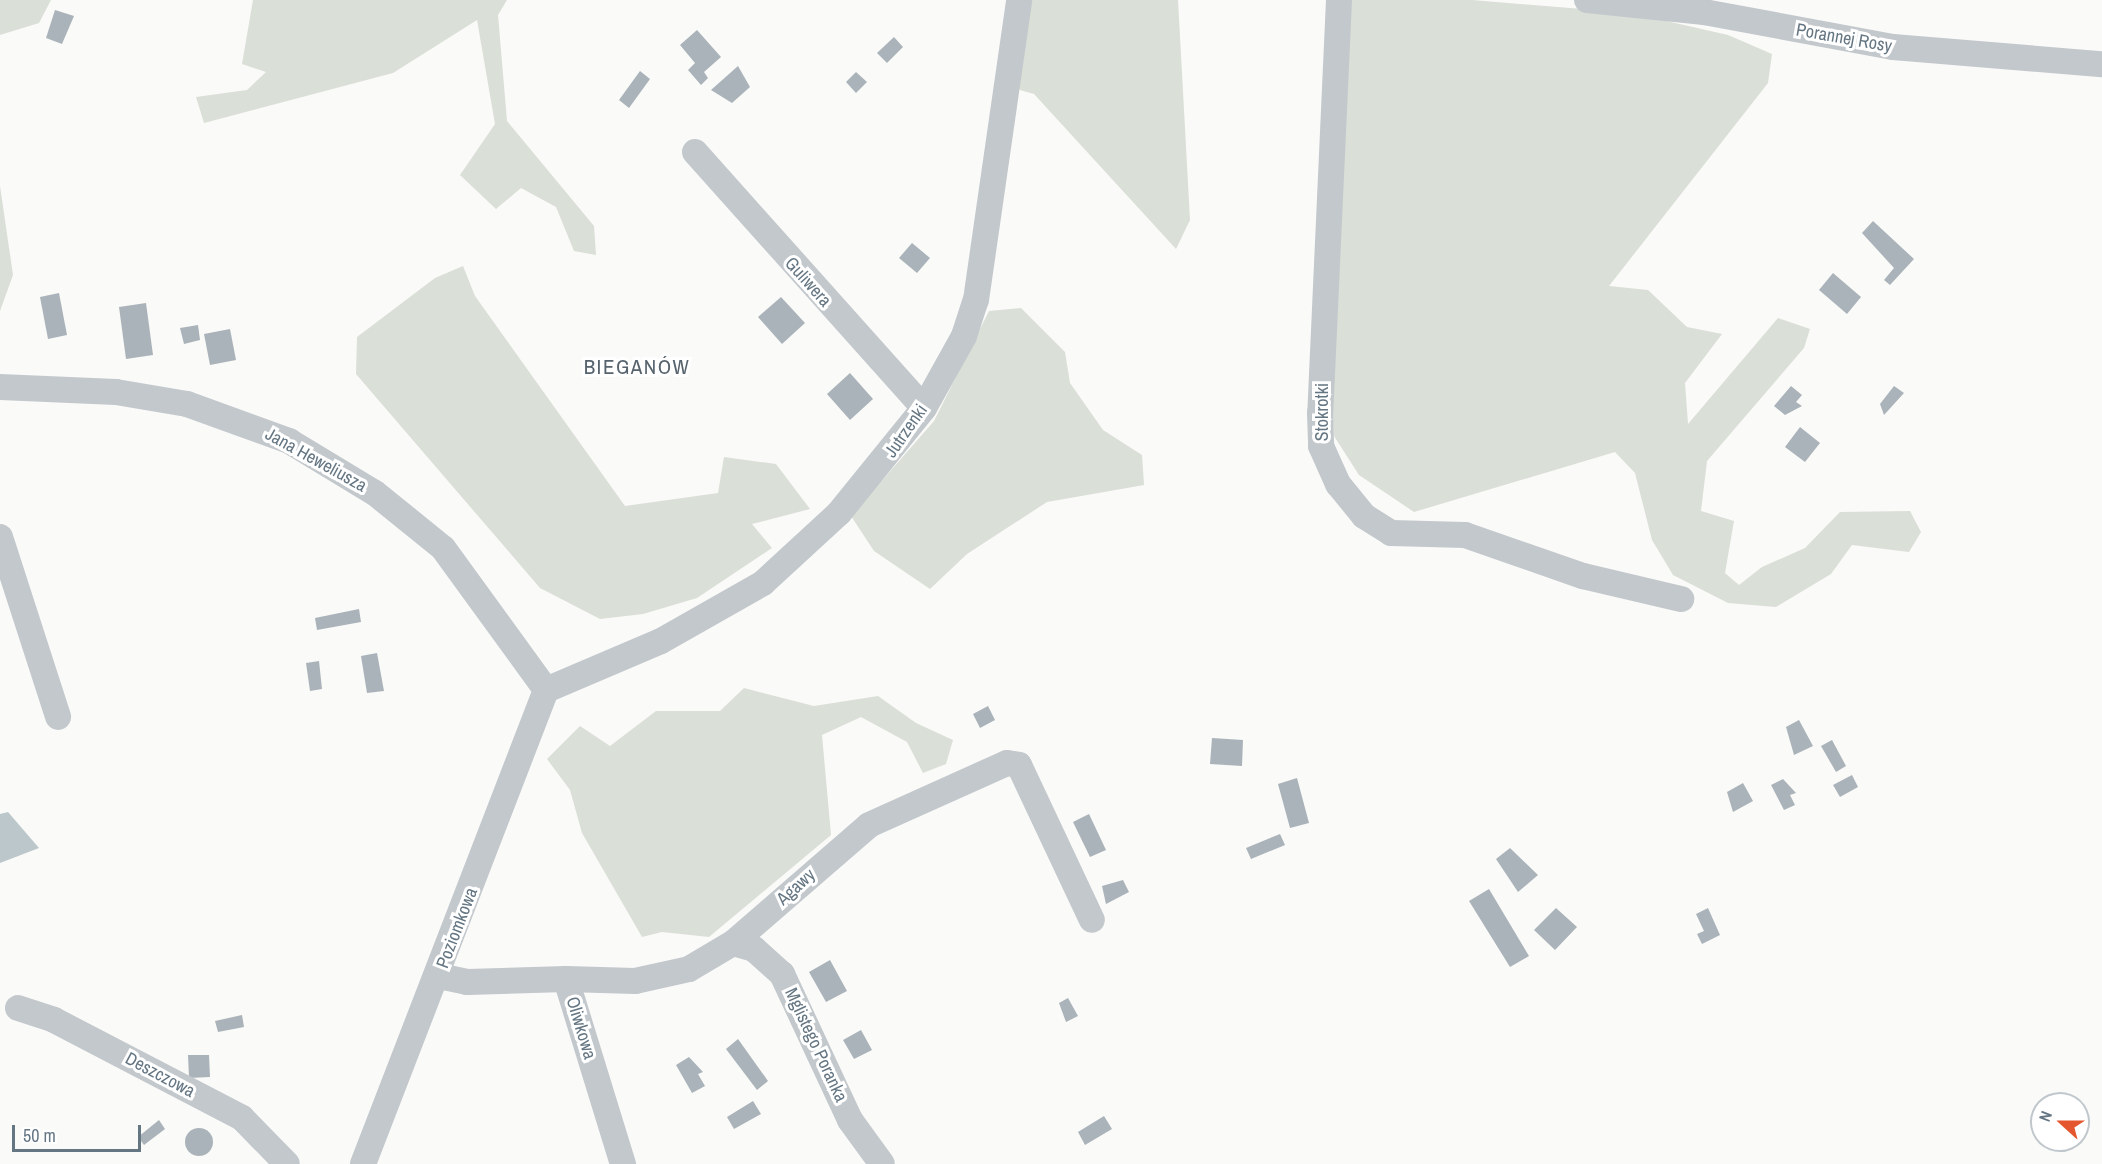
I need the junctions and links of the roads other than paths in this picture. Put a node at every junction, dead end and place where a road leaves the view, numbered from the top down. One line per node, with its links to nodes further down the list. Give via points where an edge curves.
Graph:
1 (1019, 0): 7 (street, Jutrzenki, via 976,300 964,336)
2 (1339, 0): 9 (street, Stokrotki, via 1320,413 1321,446 1338,484 1364,516 1391,533 1465,535 1583,576)
3 (1587, 0): 4 (street, Porannej Rosy, via 1704,12 1893,47)
4 (2102, 64)
5 (695, 152): 7 (street, Guliwera)
6 (0, 387): 10 (street, Jana Heweliusza, via 116,392 187,404 289,441 375,493 443,548)
7 (924, 408): 10 (street, Jutrzenki, via 892,453 818,536 763,583 661,642)
8 (0, 537): 11 (street)
9 (1682, 599)
10 (546, 690): 14 (street, Poziomkowa)
11 (58, 717)
12 (1092, 920): 13 (street, Agawy, via 1019,765 1007,763 869,825)
13 (733, 943): 15 (street, Agawy, via 664,978); 20 (street, Mglistego Poranka, via 754,950 782,974 850,1120)
14 (439, 976): 15 (street, Oliwkowa, via 467,982); 18 (street, Poziomkowa)
15 (566, 979): 19 (street, Oliwkowa)
16 (18, 1008): 17 (street, Deszczowa, via 54,1020 242,1118)
17 (287, 1164)
18 (363, 1164)
19 (623, 1164)
20 (882, 1164)

